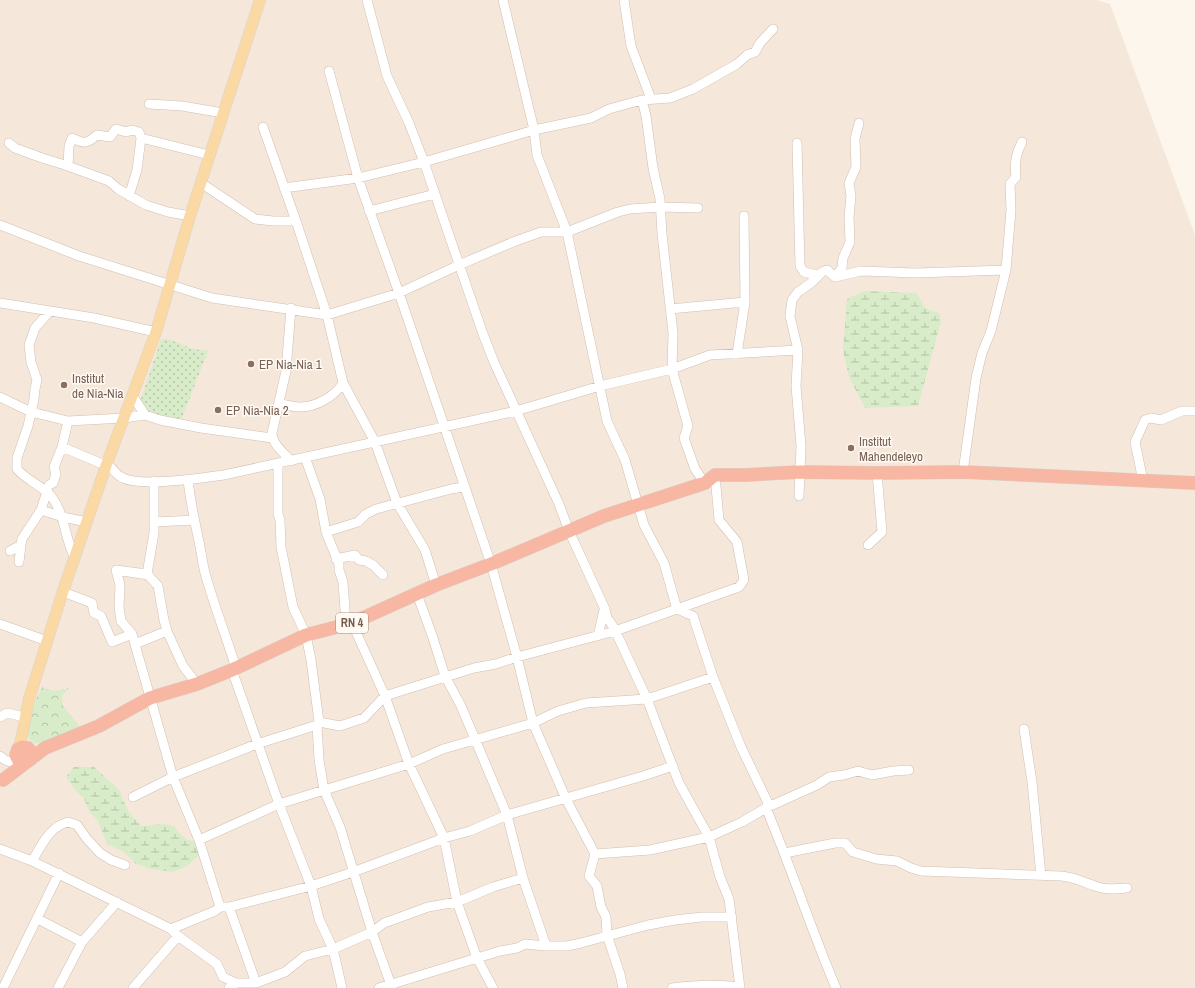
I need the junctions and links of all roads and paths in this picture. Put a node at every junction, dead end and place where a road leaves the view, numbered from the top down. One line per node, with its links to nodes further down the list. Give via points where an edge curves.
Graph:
1 (260, 0): 10 (main road)
2 (367, 0): 19 (street, via 387,76)
3 (503, 0): 13 (street)
4 (624, 0): 7 (street, via 631,46)
5 (773, 29): 7 (street, via 760,42 755,52 747,55 738,64 685,93 670,98)
6 (329, 71): 21 (street)
7 (651, 99): 8 (street)
8 (642, 100): 13 (street, via 609,109 591,118); 26 (street)
9 (149, 104): 10 (street)
10 (223, 113): 18 (main road)
11 (859, 123): 37 (street, via 855,139 856,166 849,183 850,242 842,268)
12 (263, 127): 23 (street)
13 (534, 130): 19 (street); 33 (street, via 537,155)
14 (141, 138): 18 (street); 20 (street, via 139,132 116,129 110,137 97,135 88,142 82,143 72,138); 25 (street, via 137,170)
15 (1022, 142): 35 (street, via 1016,161 1016,177 1010,184 1011,210)
16 (9, 143): 20 (street, via 15,148)
17 (797, 143): 36 (street, via 800,266 804,272)
18 (209, 155): 22 (main road)
19 (424, 162): 21 (street); 24 (street)
20 (68, 166): 25 (street, via 109,181)
21 (358, 178): 23 (street); 28 (street)
22 (201, 183): 29 (main road); 31 (street, via 255,219)
23 (284, 188): 31 (street)
24 (435, 194): 28 (street); 34 (street)
25 (129, 196): 29 (street, via 155,208)
26 (661, 206): 27 (street); 33 (street, via 618,212); 43 (street)
27 (698, 208)
28 (369, 210): 39 (street)
29 (190, 216): 38 (main road)
30 (744, 216): 40 (street)
31 (296, 221): 45 (street)
32 (0, 225): 38 (street, via 79,256)
33 (567, 232): 34 (street, via 541,232); 51 (street)
34 (459, 265): 39 (street); 55 (street, via 486,341)
35 (1006, 270): 37 (street, via 861,270); 70 (street, via 991,331 979,365)
36 (817, 276): 37 (street, via 827,270); 47 (street, via 792,300 790,316)
37 (835, 278)
38 (169, 285): 42 (street, via 212,298); 46 (main road)
39 (399, 293): 45 (street); 61 (street)
40 (746, 302): 43 (street); 48 (street)
41 (0, 303): 44 (street)
42 (291, 308): 45 (street); 54 (street, via 286,371)
43 (670, 309): 49 (street, via 673,332)
44 (50, 311): 46 (street); 57 (street, via 35,328 29,345 30,362 37,380)
45 (327, 314): 50 (street)
46 (156, 332): 52 (main road)
47 (798, 350): 48 (street); 69 (street, via 796,386 801,446)
48 (738, 354): 49 (street, via 710,355)
49 (672, 369): 51 (street); 76 (street, via 688,426 684,438 695,469)
50 (343, 383): 54 (street, via 339,390 312,405 295,407); 63 (street)
51 (600, 386): 55 (street); 82 (street, via 607,421 624,460)
52 (132, 395): 58 (street); 59 (main road)
53 (0, 397): 57 (street)
54 (279, 403): 62 (street)
55 (516, 411): 61 (street); 88 (street)
56 (1195, 411): 75 (street, via 1182,411 1161,420 1145,420 1135,442)
57 (31, 412): 60 (street); 79 (street, via 17,458 17,469 20,474)
58 (145, 415): 59 (street); 62 (street, via 201,428)
59 (124, 418): 60 (street); 67 (main road)
60 (68, 421): 64 (street)
61 (445, 427): 63 (street); 78 (street)
62 (272, 438): 66 (street)
63 (375, 442): 65 (street); 81 (street)
64 (62, 447): 67 (street, via 100,463); 79 (street, via 54,467 56,474 53,483 49,484)
65 (305, 457): 66 (street); 89 (street, via 320,499)
66 (291, 461): 68 (street)
67 (107, 463): 74 (street, via 121,478); 86 (main road)
68 (278, 464): 73 (street); 109 (street, via 281,547 292,607)
69 (800, 472): 71 (highway); 72 (highway); 80 (street)
70 (963, 472): 71 (highway); 75 (highway)
71 (877, 473): 91 (street, via 882,532)
72 (715, 475): 76 (highway, RN 4); 103 (street, via 719,520 737,542 744,580 739,587)
73 (188, 480): 74 (street); 85 (street)
74 (154, 481): 87 (street)
75 (1143, 481): 77 (highway)
76 (705, 483): 82 (highway, RN 4)
77 (1195, 483)
78 (464, 487): 81 (street); 96 (street)
79 (46, 492): 83 (street); 84 (street)
80 (799, 496)
81 (397, 502): 89 (street, via 370,511 358,522); 99 (street, via 425,550)
82 (638, 504): 88 (highway, RN 4); 103 (street, via 644,525 664,563)
83 (41, 510): 84 (street); 90 (street)
84 (63, 517): 86 (street); 93 (street, via 68,542)
85 (194, 520): 87 (street); 114 (street, via 204,571)
86 (87, 522): 93 (main road)
87 (155, 522): 97 (street, via 147,574)
88 (569, 531): 96 (highway, RN 4); 102 (street)
89 (326, 532): 94 (street)
90 (20, 545): 92 (street); 95 (street)
91 (868, 545)
92 (10, 551)
93 (75, 558): 100 (main road)
94 (336, 559): 98 (street, via 355,555 359,560 373,565); 104 (street, via 343,582)
95 (19, 562)
96 (491, 564): 99 (highway, RN 4); 113 (street)
97 (116, 570): 106 (street, via 148,575 158,586); 108 (street, via 120,585 121,621)
98 (383, 575)
99 (436, 585): 101 (highway, RN 4)
100 (63, 592): 108 (street, via 92,603 94,614 101,616 112,642); 111 (main road)
101 (417, 594): 104 (highway, RN 4); 115 (street)
102 (605, 609): 107 (street); 110 (street)
103 (677, 609): 107 (street); 116 (street, via 693,616)
104 (349, 623): 109 (highway, RN 4); 118 (street)
105 (0, 624): 111 (street)
106 (167, 631): 112 (street); 117 (street, via 183,666)
107 (615, 631): 110 (street); 120 (street)
108 (132, 634): 112 (street)
109 (306, 635): 114 (highway, RN 4); 123 (street)
110 (598, 636): 113 (street)
111 (47, 642): 122 (main road)
112 (135, 644): 119 (street)
113 (517, 657): 115 (street); 124 (street)
114 (234, 669): 117 (highway, RN 4); 127 (street)
115 (445, 676): 118 (street); 126 (street)
116 (713, 677): 120 (street); 138 (street, via 741,747 768,803)
117 (197, 684): 119 (highway, RN 4)
118 (385, 696): 123 (street, via 364,718 340,726); 129 (street)
119 (150, 698): 128 (highway, RN 4, via 99,726 45,748); 132 (street)
120 (647, 699): 124 (street, via 586,704 558,711); 130 (street)
121 (0, 717): 122 (street, via 7,713)
122 (24, 717): 128 (main road)
123 (318, 723): 127 (street); 134 (street, via 319,760)
124 (533, 723): 126 (street); 136 (street)
125 (1024, 729): 150 (street)
126 (476, 740): 129 (street, via 443,749); 139 (street)
127 (257, 744): 132 (street); 137 (street)
128 (20, 753): 133 (highway)
129 (409, 764): 134 (street); 141 (street)
130 (673, 766): 136 (street); 140 (street, via 679,783)
131 (910, 770): 138 (street, via 872,775 858,771 829,777)
132 (173, 777): 135 (street); 142 (street)
133 (2, 783)
134 (324, 790): 137 (street); 148 (street, via 340,827)
135 (134, 797)
136 (566, 799): 139 (street); 145 (street)
137 (279, 804): 142 (street); 152 (street)
138 (766, 808): 140 (street); 144 (street)
139 (507, 815): 141 (street, via 470,831); 151 (street)
140 (709, 837): 145 (street, via 650,850); 157 (street, via 720,877 730,899)
141 (444, 838): 148 (street); 155 (street)
142 (199, 840): 156 (street)
143 (0, 849): 146 (street)
144 (785, 853): 150 (street, via 845,843 853,852 876,859 897,861 921,871); 178 (street)
145 (595, 854): 161 (street, via 590,876 597,886 601,907 606,917)
146 (32, 861): 147 (street, via 48,834 54,828 68,822 78,826 100,853); 149 (street)
147 (125, 865)
148 (353, 872): 152 (street); 159 (street)
149 (59, 873): 154 (street); 158 (street)
150 (1041, 876): 153 (street, via 1071,877 1108,889)
151 (523, 878): 155 (street, via 492,887); 163 (street)
152 (311, 886): 156 (street); 164 (street, via 319,919)
153 (1127, 888)
154 (117, 902): 160 (street); 162 (street)
155 (457, 902): 159 (street, via 422,909 384,923); 165 (street)
156 (225, 907): 160 (street); 166 (street)
157 (732, 917): 161 (street, via 675,920); 177 (street)
158 (38, 919): 162 (street); 169 (street)
159 (372, 932): 164 (street); 168 (street)
160 (175, 933): 167 (street, via 216,964); 171 (street)
161 (607, 935): 163 (street, via 574,944); 175 (street)
162 (82, 942): 170 (street)
163 (546, 946): 165 (street, via 524,944)
164 (333, 949): 166 (street, via 305,956 285,972); 172 (street)
165 (477, 958): 168 (street); 174 (street)
166 (256, 983): 167 (street)
167 (232, 986)
168 (391, 986): 173 (street)
169 (3, 988)
170 (58, 988)
171 (133, 988)
172 (342, 988)
173 (379, 988)
174 (493, 988)
175 (623, 988)
176 (672, 988): 177 (street, via 704,985)
177 (740, 988)
178 (836, 988)

